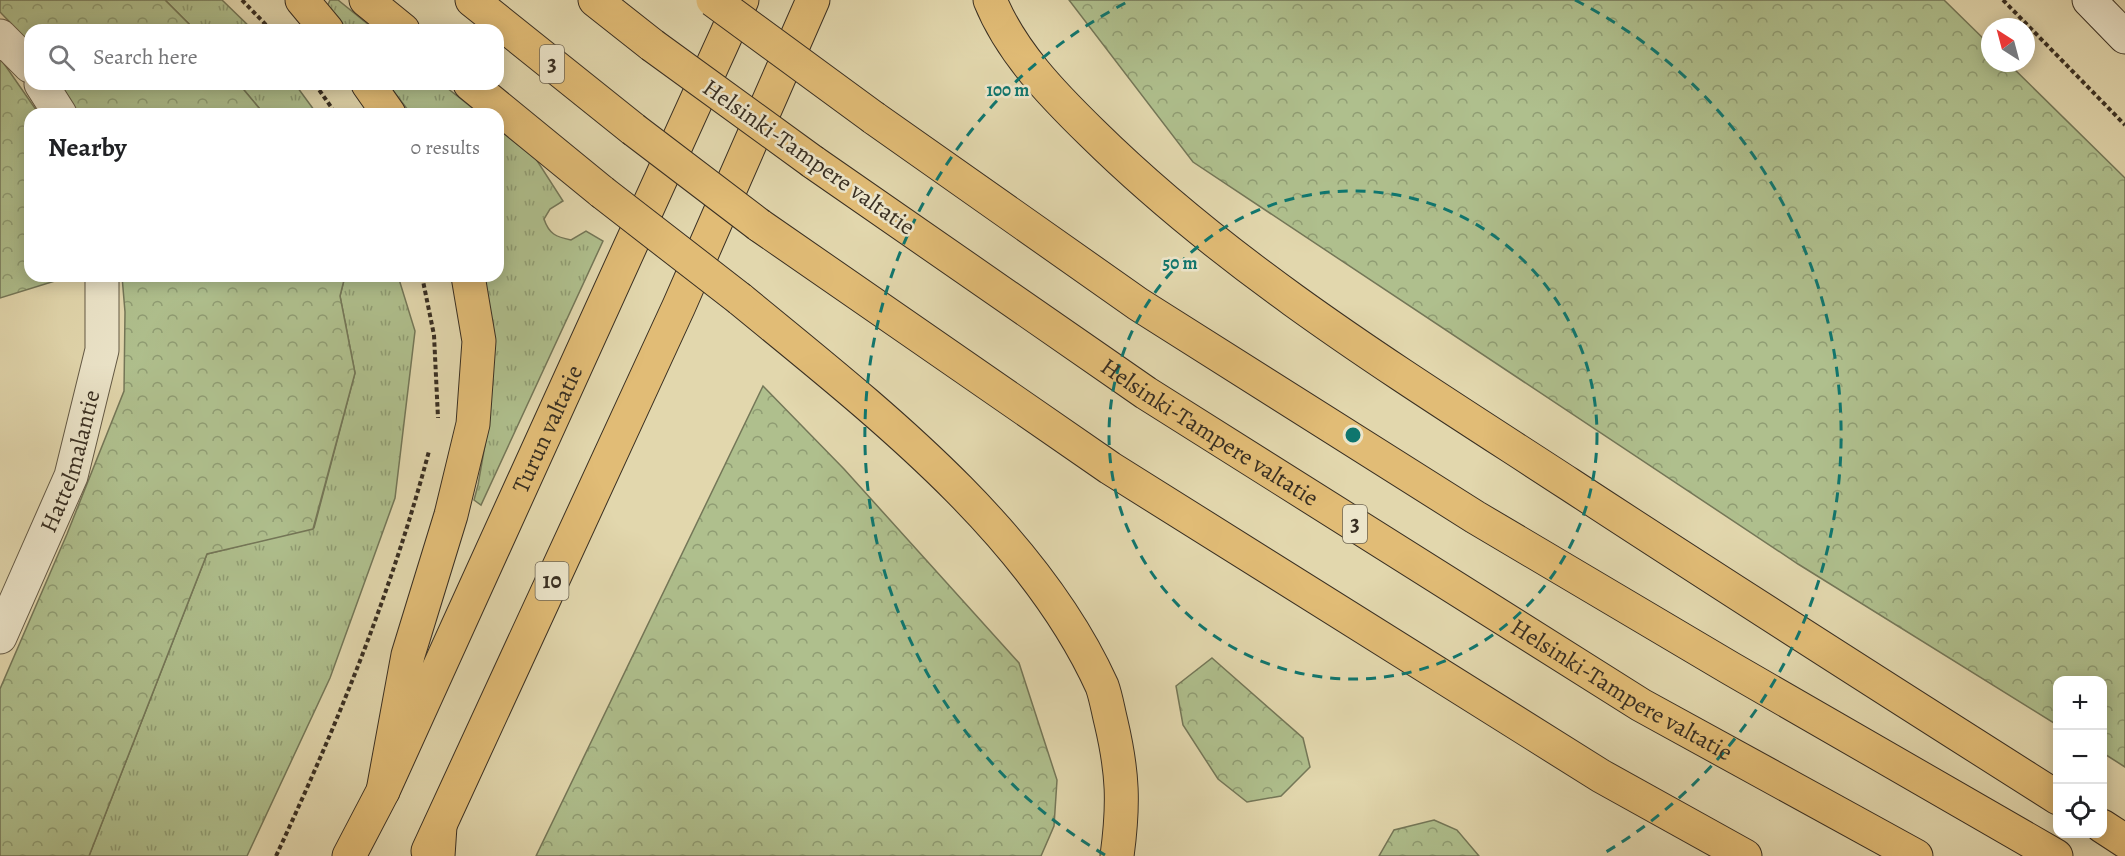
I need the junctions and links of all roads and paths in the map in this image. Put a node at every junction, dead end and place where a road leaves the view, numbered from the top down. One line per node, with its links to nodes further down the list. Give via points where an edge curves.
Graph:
1 (242, 0): 12 (path)
2 (302, 0): 13 (highway)
3 (366, 0): 14 (highway)
4 (472, 0): 15 (highway, 3, bridge)
5 (595, 0): 46 (highway, Helsinki-Tampere valtatie / 3, bridge, via 813,162 1156,399 1641,705)
6 (713, 0): 47 (highway, bridge, via 1138,304 1465,510)
7 (742, 0): 36 (highway, Turun valtatie)
8 (813, 0): 40 (highway, 10)
9 (990, 0): 37 (highway, via 1024,60 1129,170 1290,297 1765,612)
10 (2003, 0): 29 (path)
11 (2089, 0): 18 (street)
12 (265, 24)
13 (322, 24)
14 (396, 24)
15 (502, 24)
16 (504, 26): 45 (highway, 3, bridge, via 759,225 1110,468 1601,776)
17 (0, 36): 19 (street)
18 (2125, 37)
19 (24, 60)
20 (45, 90): 24 (street)
21 (319, 90): 25 (path)
22 (372, 90): 26 (highway)
23 (477, 90): 27 (highway, bridge)
24 (56, 108)
25 (332, 108)
26 (385, 108)
27 (499, 108)
28 (504, 112): 44 (highway, bridge, via 893,425 1017,555 1069,625 1103,688 1119,758 1123,810)
29 (2125, 125)
30 (102, 282): 35 (street, Hattelmalantie, via 102,350 71,476)
31 (423, 282): 33 (path, via 434,335)
32 (469, 282): 36 (highway, via 479,341 473,424 451,515 408,655)
33 (438, 420)
34 (432, 441): 41 (path, via 370,640)
35 (0, 637)
36 (382, 790): 42 (highway, Turun valtatie)
37 (2053, 795)
38 (2107, 829): 39 (highway)
39 (2125, 840)
40 (439, 841): 43 (highway, 10)
41 (276, 856)
42 (349, 856)
43 (426, 856)
44 (1117, 856)
45 (1745, 856)
46 (1916, 856)
47 (2056, 856)

